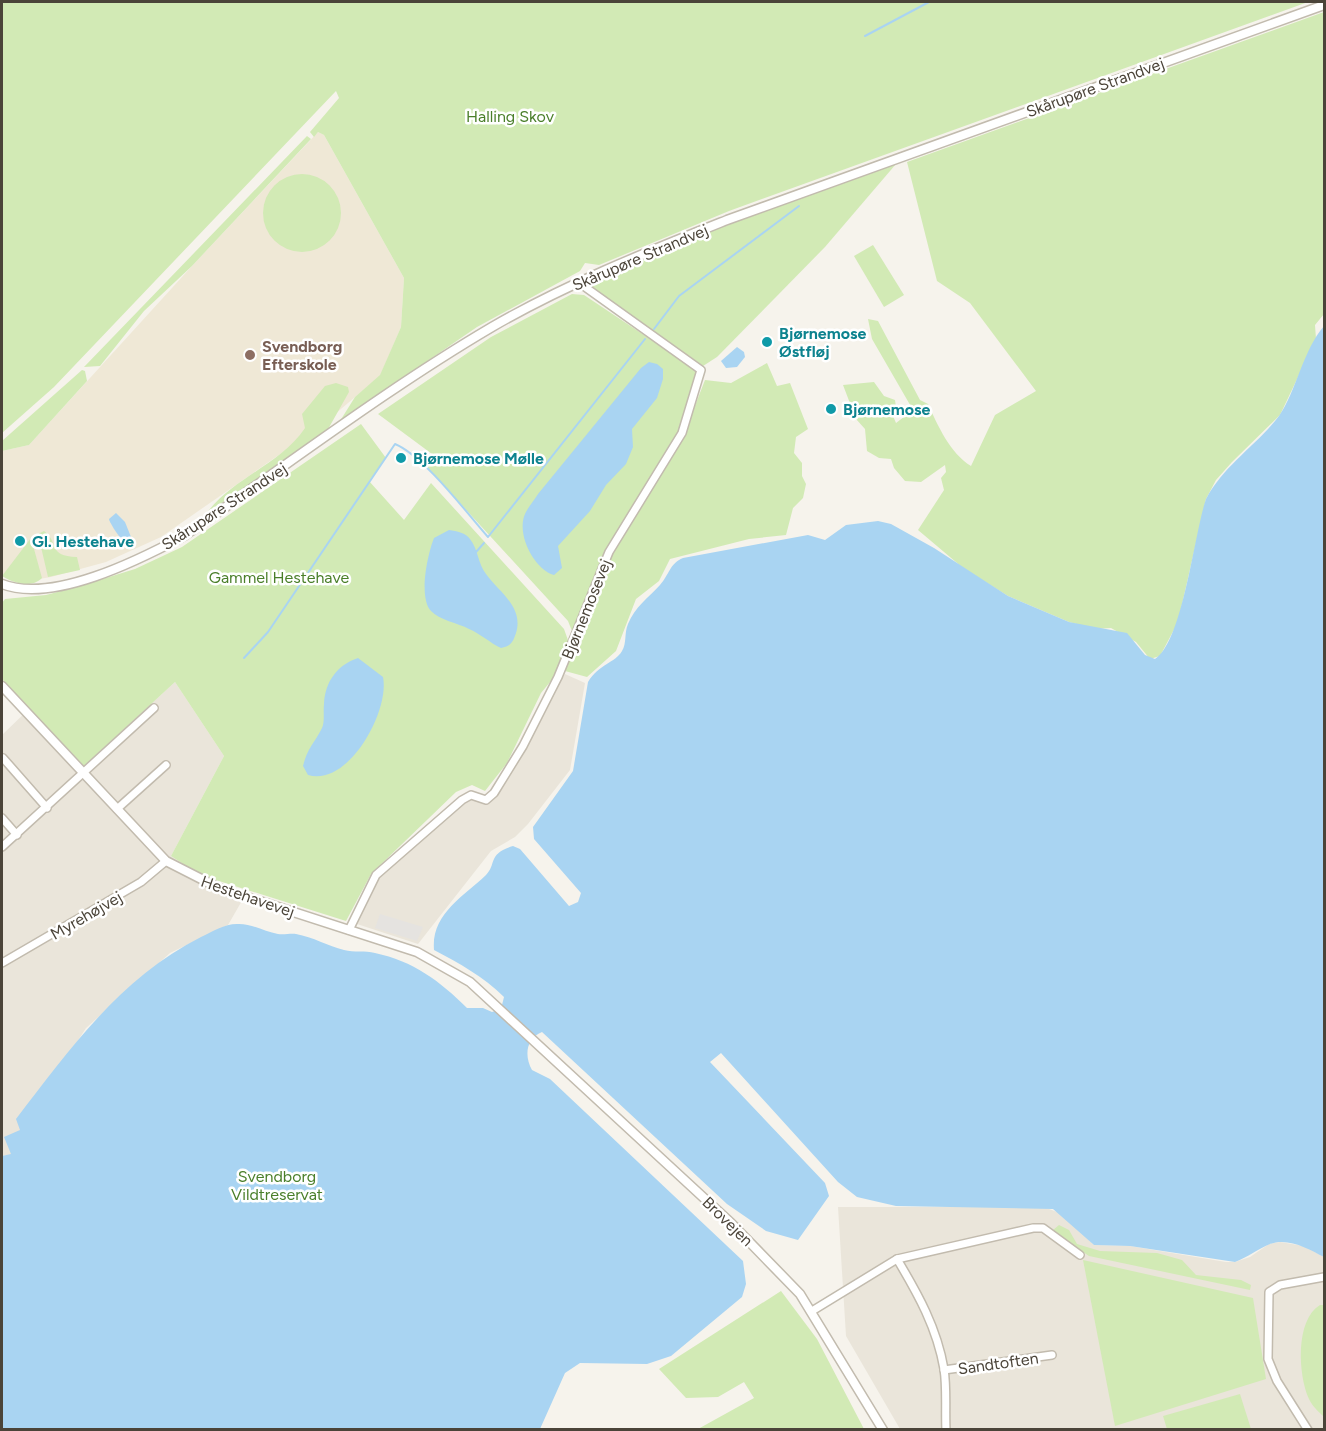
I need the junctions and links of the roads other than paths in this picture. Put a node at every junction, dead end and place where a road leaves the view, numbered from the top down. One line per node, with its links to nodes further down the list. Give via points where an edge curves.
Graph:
1 (1324, 4): 2 (street, Skårupøre Strandvej, via 727,220)
2 (578, 282): 3 (street, Skårupøre Strandvej, via 492,327 435,363 184,536 113,569 46,588); 15 (street, Bjørnemosevej, via 701,370 682,433 609,552 558,677 494,793 486,800 471,795 462,800 376,875)
3 (3, 587)
4 (2, 686): 8 (street, Hestehavevej)
5 (153, 708): 8 (street)
6 (3, 758): 9 (street)
7 (166, 765): 10 (street)
8 (83, 773): 9 (street); 10 (street, Hestehavevej)
9 (47, 808): 12 (street)
10 (117, 809): 14 (street, Hestehavevej)
11 (2, 818): 12 (street)
12 (17, 835): 13 (street)
13 (2, 847)
14 (166, 861): 15 (street, Hestehavevej, via 219,888); 16 (street, Myrehøjvej, via 141,882)
15 (349, 930): 17 (street, Hestehavevej, via 436,961 470,981)
16 (2, 963)
17 (537, 1042): 21 (street, Brovejen, via 731,1223)
18 (1080, 1255): 19 (street, via 1043,1228 1033,1228)
19 (897, 1258): 21 (street); 23 (street, via 926,1309)
20 (1324, 1277): 26 (street, via 1280,1285 1269,1293 1268,1359)
21 (812, 1311): 24 (street, Brovejen)
22 (1052, 1355): 23 (street, Sandtoften)
23 (944, 1370): 25 (street)
24 (883, 1430)
25 (946, 1430)
26 (1308, 1430)

